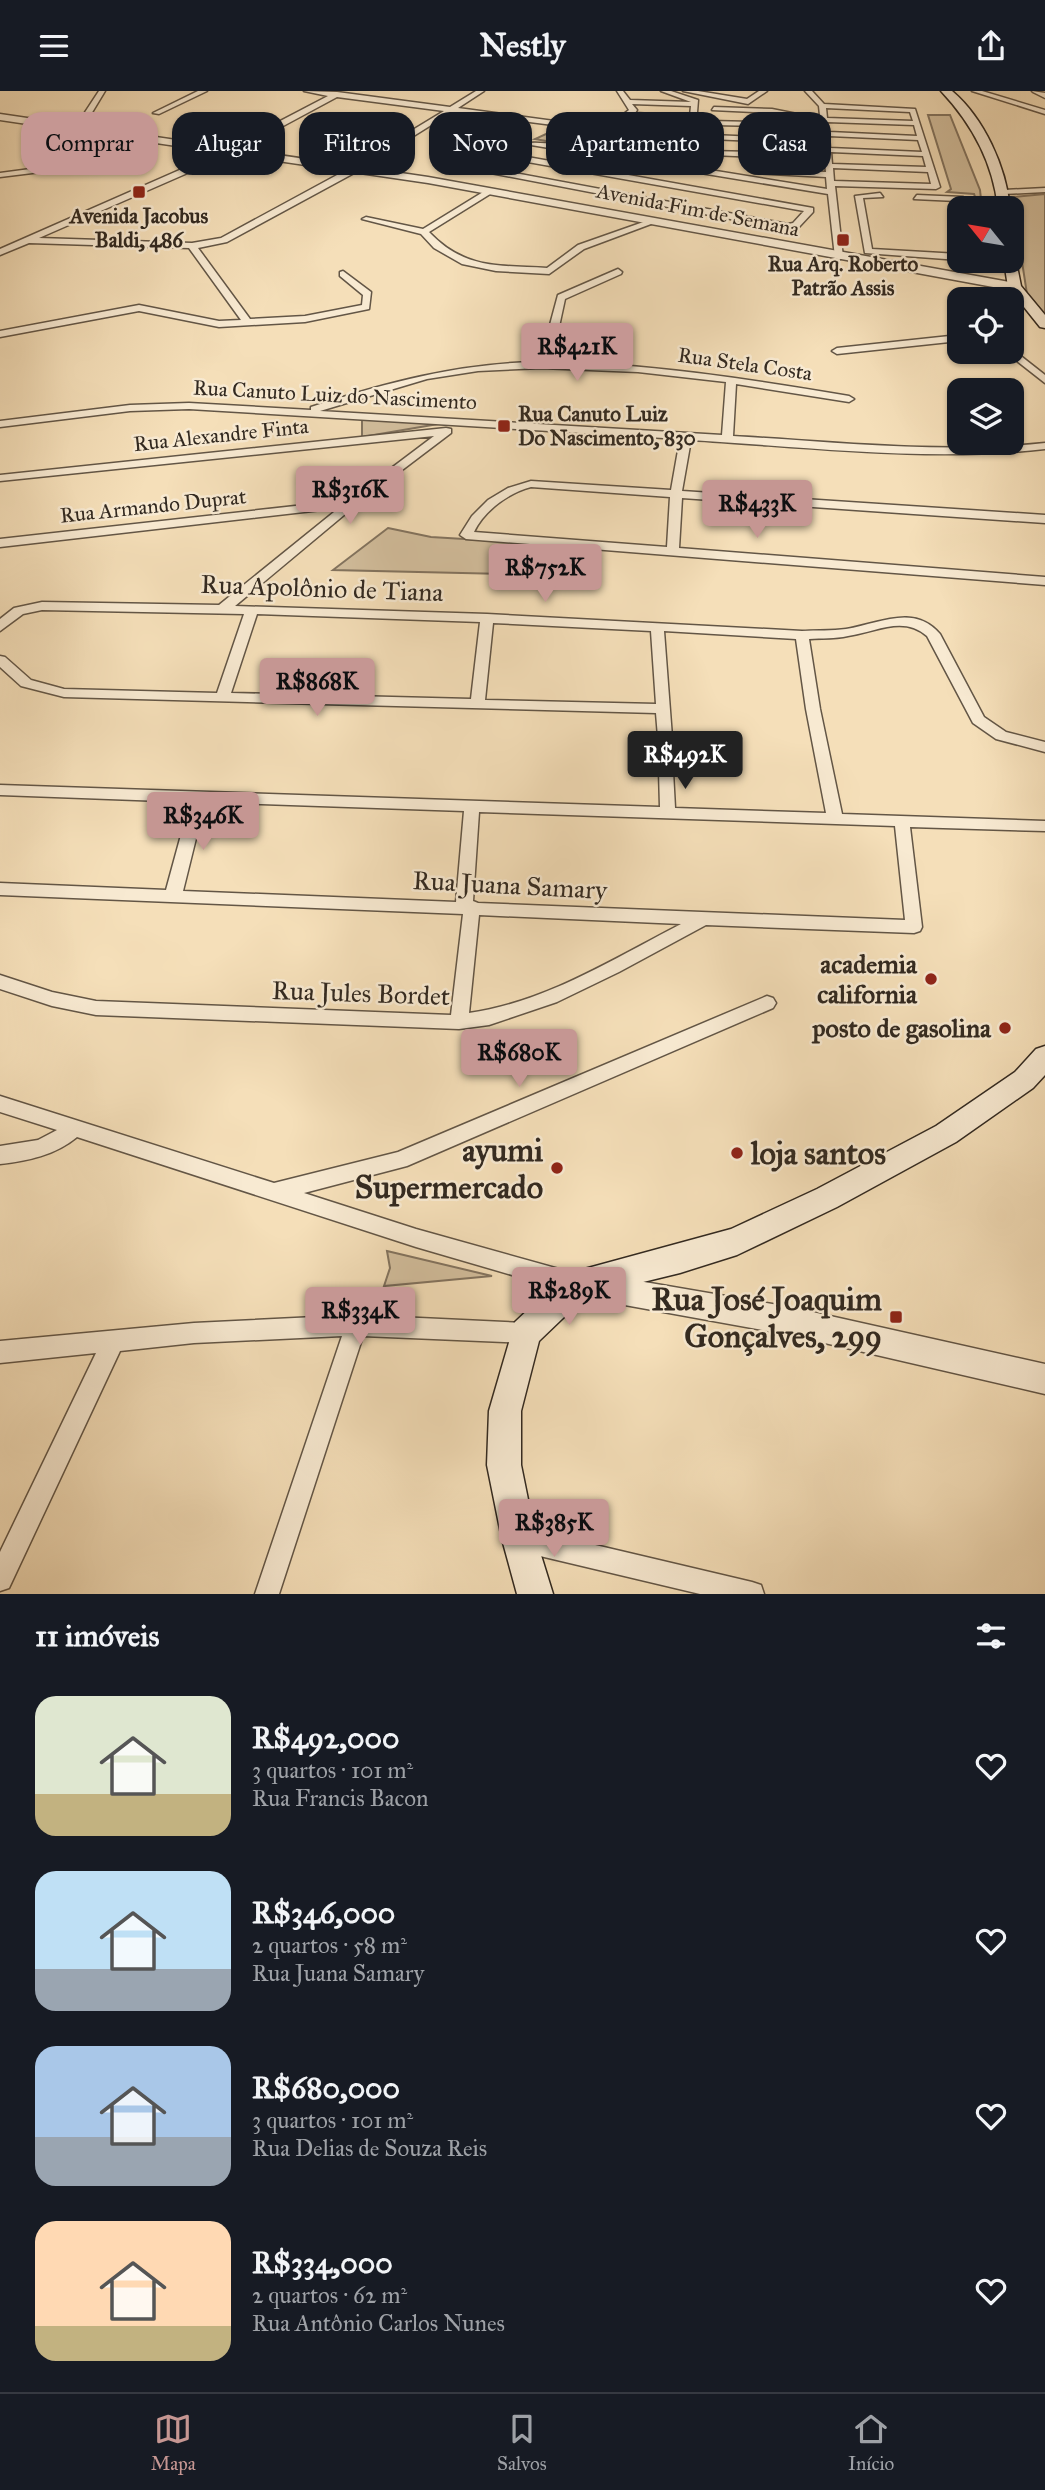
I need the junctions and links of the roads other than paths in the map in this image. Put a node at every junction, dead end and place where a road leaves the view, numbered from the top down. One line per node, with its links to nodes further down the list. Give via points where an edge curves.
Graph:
1 (102, 91): 22 (street)
2 (204, 91): 29 (street)
3 (307, 91): 14 (street)
4 (481, 91): 21 (street)
5 (620, 91): 17 (street)
6 (664, 91): 19 (street, via 693,98)
7 (686, 91): 15 (street)
8 (764, 91): 18 (street)
9 (808, 91): 27 (street)
10 (946, 91): 62 (main road, via 971,117)
11 (975, 91): 28 (street)
12 (984, 91): 16 (street)
13 (1035, 91): 16 (street)
14 (339, 93): 21 (street); 34 (street)
15 (714, 96): 18 (street); 20 (street)
16 (1045, 99)
17 (630, 102): 19 (street); 23 (street)
18 (748, 102): 26 (street)
19 (694, 104): 24 (street)
20 (715, 109): 25 (street); 36 (street, via 783,112 804,118 806,125)
21 (450, 110): 35 (street); 38 (street)
22 (89, 112)
23 (630, 112)
24 (693, 112)
25 (715, 112)
26 (816, 112)
27 (822, 112)
28 (1045, 112)
29 (158, 113)
30 (831, 113): 37 (street, via 913,109)
31 (831, 114): 37 (street)
32 (0, 117): 33 (street, Avenida Fim de Semana)
33 (21, 120)
34 (285, 122)
35 (546, 123)
36 (724, 123)
37 (918, 123): 41 (street)
38 (415, 132)
39 (831, 134): 41 (street)
40 (724, 138): 44 (street, via 807,141 809,154)
41 (923, 138): 43 (street)
42 (831, 150): 43 (street)
43 (927, 153): 45 (street)
44 (724, 154)
45 (931, 170): 58 (street); 58 (street, via 933,188)
46 (21, 172): 49 (street)
47 (724, 172): 58 (street)
48 (724, 174): 57 (street)
49 (0, 175)
50 (176, 175): 71 (street)
51 (344, 175): 72 (street, via 237,234)
52 (386, 175): 61 (street, Avenida Fim de Semana)
53 (508, 175): 63 (street)
54 (610, 175): 59 (street)
55 (645, 175): 59 (street)
56 (831, 175): 58 (street)
57 (746, 179): 58 (street); 64 (street)
58 (831, 179): 75 (street)
59 (638, 180): 63 (street); 64 (street)
60 (1045, 190): 62 (street)
61 (491, 191): 69 (street, Avenida Fim de Semana); 70 (street)
62 (1004, 192): 65 (main road)
63 (616, 195): 67 (street)
64 (728, 195): 67 (street); 67 (street, via 810,210 791,227)
65 (1004, 196)
66 (947, 198): 74 (street, via 859,196 870,252)
67 (708, 212)
68 (366, 219): 70 (street)
69 (655, 221): 70 (street, via 581,247 549,271 460,262 440,250); 75 (street, Avenida Fim de Semana)
70 (424, 232)
71 (28, 240): 72 (street); 73 (street)
72 (192, 246): 81 (street)
73 (0, 252)
74 (947, 256)
75 (839, 257): 79 (street, Avenida Fim de Semana)
76 (618, 272): 87 (street, via 561,297 552,336)
77 (1012, 273): 79 (main road)
78 (343, 274): 81 (street, via 364,290 369,303 355,311)
79 (1015, 287)
80 (1024, 298): 82 (main road)
81 (248, 323): 83 (street, via 215,323 139,308)
82 (1045, 324)
83 (0, 334)
84 (947, 339): 85 (street)
85 (837, 351)
86 (1024, 362): 89 (street)
87 (537, 366): 88 (street, Rua Stela Costa, via 652,370); 91 (street, Rua Stela Costa, via 425,376)
88 (731, 379): 90 (street, Rua Stela Costa); 96 (street)
89 (1045, 380)
90 (849, 399)
91 (306, 412): 92 (street, Rua Canuto Luiz do Nascimento); 93 (street, Rua Canuto Luiz do Nascimento, via 161,406)
92 (458, 422): 94 (street); 95 (street, Rua Canuto Luiz do Nascimento)
93 (0, 424)
94 (446, 431): 98 (street, Rua Alexandre Finta); 100 (street)
95 (686, 436): 96 (street, Rua Canuto Luiz do Nascimento); 99 (street)
96 (727, 439): 97 (street, Rua Canuto Luiz do Nascimento, via 964,453)
97 (1045, 446)
98 (0, 478)
99 (676, 493): 101 (street); 103 (street); 103 (street, via 521,485 475,518 466,535)
100 (352, 503): 102 (street, Rua Armando Duprat); 105 (street)
101 (1045, 519)
102 (0, 543)
103 (673, 550): 104 (street)
104 (1045, 581)
105 (224, 608): 106 (street, Rua Apolônio de Tiana); 108 (street, Rua Apolônio de Tiana, via 30,607 8,617)
106 (252, 609): 107 (street, Rua Apolônio de Tiana); 112 (street)
107 (487, 618): 109 (street, Rua Apolônio de Tiana); 113 (street)
108 (0, 627)
109 (657, 627): 110 (street, Rua Apolônio de Tiana); 114 (street)
110 (802, 635): 116 (street, Rua Apolônio de Tiana, via 848,632 904,620 927,627 986,729); 122 (street)
111 (0, 660): 112 (street, via 26,683 53,691)
112 (223, 697): 113 (street)
113 (478, 705): 114 (street)
114 (662, 709): 115 (street)
115 (665, 737)
116 (1045, 747)
117 (666, 771): 121 (street)
118 (0, 790): 119 (street)
119 (198, 799): 120 (street); 126 (street)
120 (472, 806): 121 (street); 127 (street)
121 (668, 813): 122 (street)
122 (835, 819): 123 (street)
123 (902, 823): 124 (street); 128 (street, Rua Juana Samary, via 914,927)
124 (1045, 826)
125 (0, 889): 126 (street, Rua Juana Samary)
126 (173, 896): 127 (street, Rua Juana Samary)
127 (468, 907): 128 (street, Rua Juana Samary); 131 (street)
128 (702, 920): 131 (street, Rua Jules Bordet, via 516,1013)
129 (0, 982): 131 (street, Rua Jules Bordet, via 96,1008)
130 (767, 1003): 136 (street, via 400,1160)
131 (459, 1023)
132 (1045, 1057): 137 (main road, via 1024,1080 947,1134 827,1198 737,1241)
133 (0, 1104): 134 (street)
134 (75, 1126): 135 (street, via 48,1146); 136 (street)
135 (0, 1155)
136 (276, 1191): 137 (street, via 416,1238)
137 (577, 1284): 139 (main road); 142 (street, via 790,1321)
138 (356, 1325): 139 (street); 140 (street, via 194,1332); 145 (street)
139 (526, 1333): 143 (main road, via 505,1411 504,1465)
140 (113, 1342): 141 (street); 144 (street)
141 (0, 1352)
142 (1041, 1374)
143 (519, 1539): 146 (main road); 147 (street)
144 (0, 1579)
145 (267, 1594)
146 (534, 1594)
147 (752, 1594)

